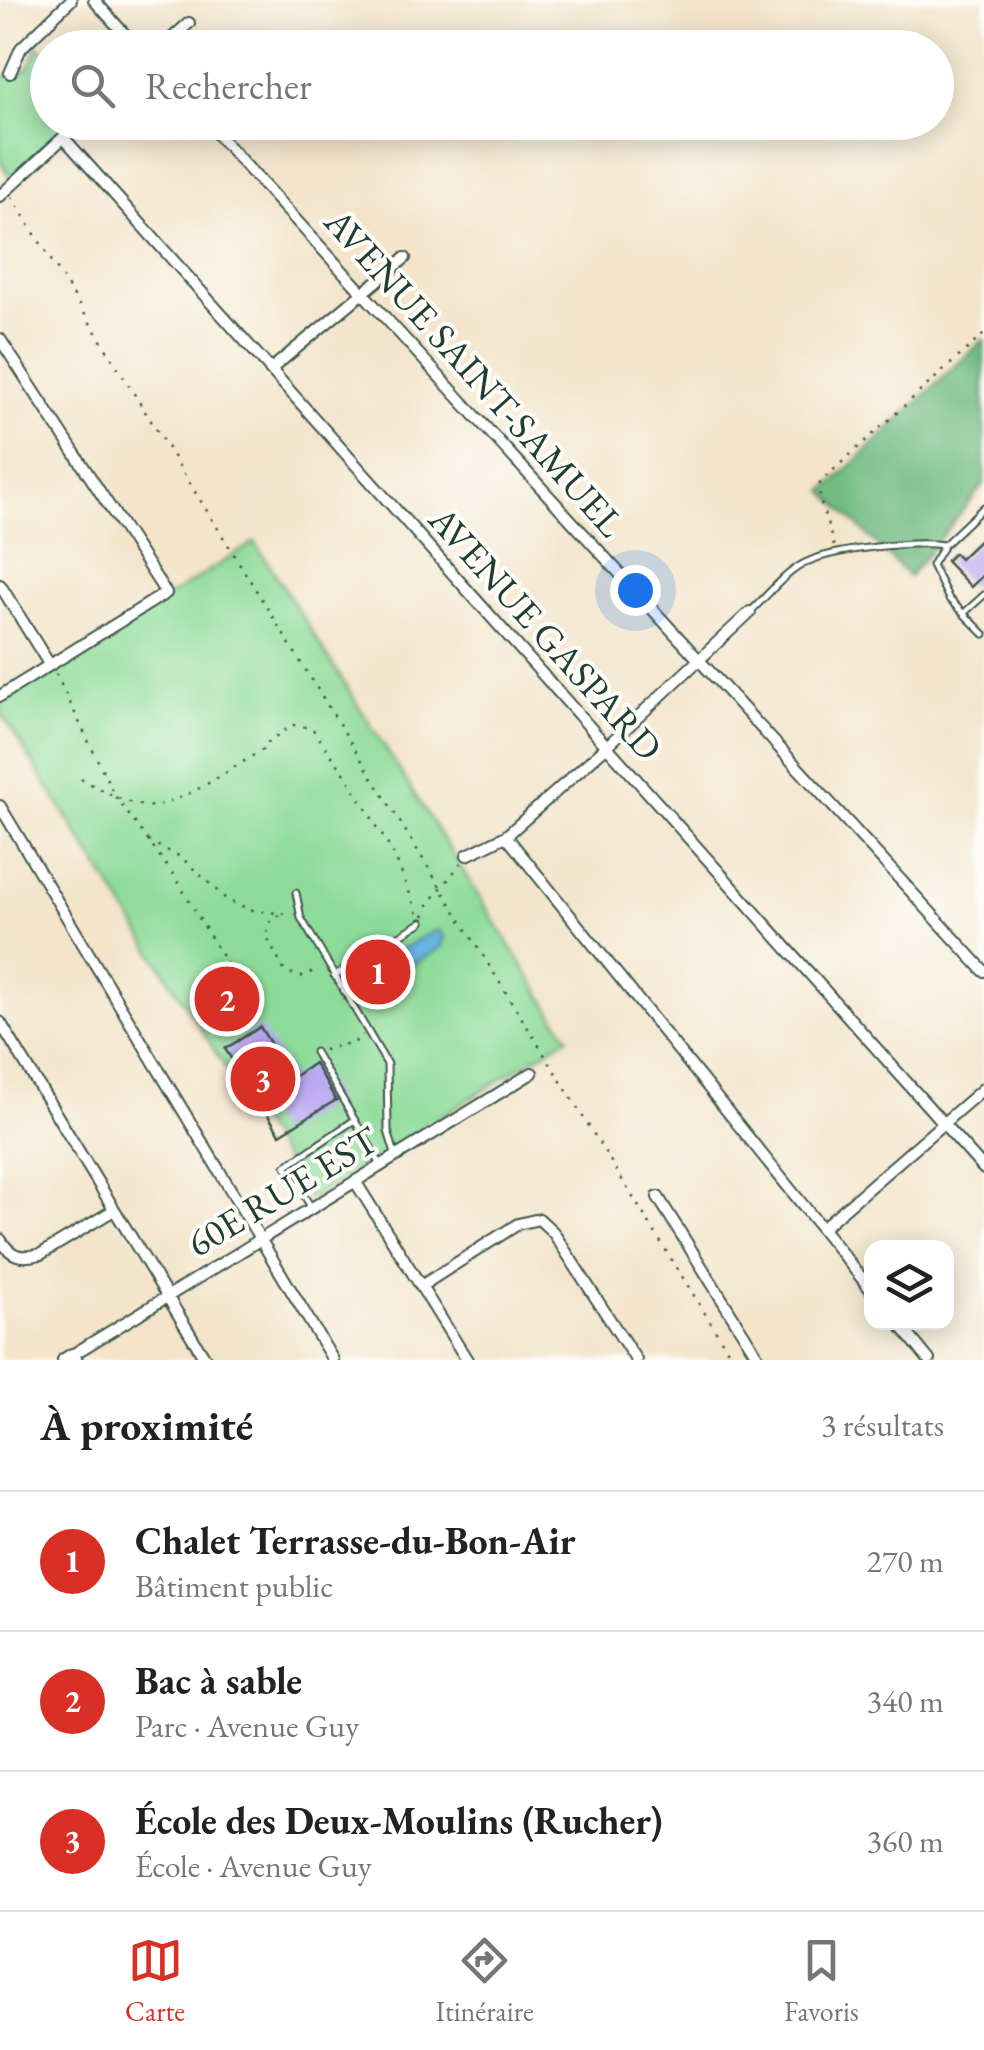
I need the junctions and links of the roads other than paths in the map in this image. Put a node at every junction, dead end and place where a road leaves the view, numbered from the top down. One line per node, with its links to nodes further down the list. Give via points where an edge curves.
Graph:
1 (71, 0): 4 (street)
2 (94, 0): 5 (street)
3 (188, 23): 6 (street)
4 (40, 30)
5 (121, 30)
6 (180, 30)
7 (30, 39): 8 (street)
8 (10, 73)
9 (62, 140): 12 (street)
10 (66, 140): 16 (street, AVENUE GASPARD)
11 (222, 140): 14 (street, AVENUE SAINT-SAMUEL)
12 (4, 193)
13 (405, 258): 14 (street)
14 (362, 293): 16 (street); 24 (street, AVENUE SAINT-SAMUEL)
15 (0, 339): 25 (street, via 166,593)
16 (270, 370): 27 (street, AVENUE GASPARD)
17 (984, 507): 18 (lane)
18 (944, 544): 21 (lane, via 836,552 804,563); 22 (lane, via 932,565)
19 (0, 585): 25 (street)
20 (984, 595): 22 (lane)
21 (750, 612): 24 (street)
22 (964, 614): 23 (lane)
23 (984, 634)
24 (699, 661): 27 (street); 33 (street, AVENUE SAINT-SAMUEL)
25 (49, 664): 26 (street)
26 (0, 696)
27 (608, 746): 29 (street); 40 (street, AVENUE GASPARD)
28 (0, 806): 49 (street)
29 (506, 836): 30 (street); 48 (street)
30 (467, 856)
31 (296, 892): 34 (lane, via 298,912)
32 (422, 922): 34 (lane)
33 (984, 971)
34 (334, 976): 41 (lane, via 387,1064 388,1132)
35 (0, 1022): 47 (street)
36 (315, 1052): 39 (lane)
37 (532, 1073): 41 (street, 60E RUE EST)
38 (984, 1088): 40 (street)
39 (353, 1122): 42 (lane); 46 (lane, via 286,1166)
40 (944, 1122): 43 (street, AVENUE GASPARD); 48 (street)
41 (396, 1157): 42 (street, 60E RUE EST)
42 (381, 1165): 44 (street, 60E RUE EST)
43 (984, 1169)
44 (355, 1180): 46 (street, 60E RUE EST); 52 (street)
45 (658, 1197): 60 (street)
46 (311, 1207): 49 (street, 60E RUE EST)
47 (114, 1210): 50 (street, via 41,1254 18,1257); 53 (street)
48 (821, 1230): 51 (street)
49 (260, 1238): 53 (street, 60E RUE EST); 57 (street)
50 (0, 1239)
51 (864, 1281)
52 (421, 1286): 58 (street); 59 (street, via 518,1224 539,1218)
53 (168, 1296): 55 (street, 60E RUE EST); 56 (street)
54 (904, 1330): 61 (street)
55 (71, 1358)
56 (206, 1360)
57 (334, 1360)
58 (467, 1360)
59 (636, 1360)
60 (760, 1360)
61 (928, 1360)

